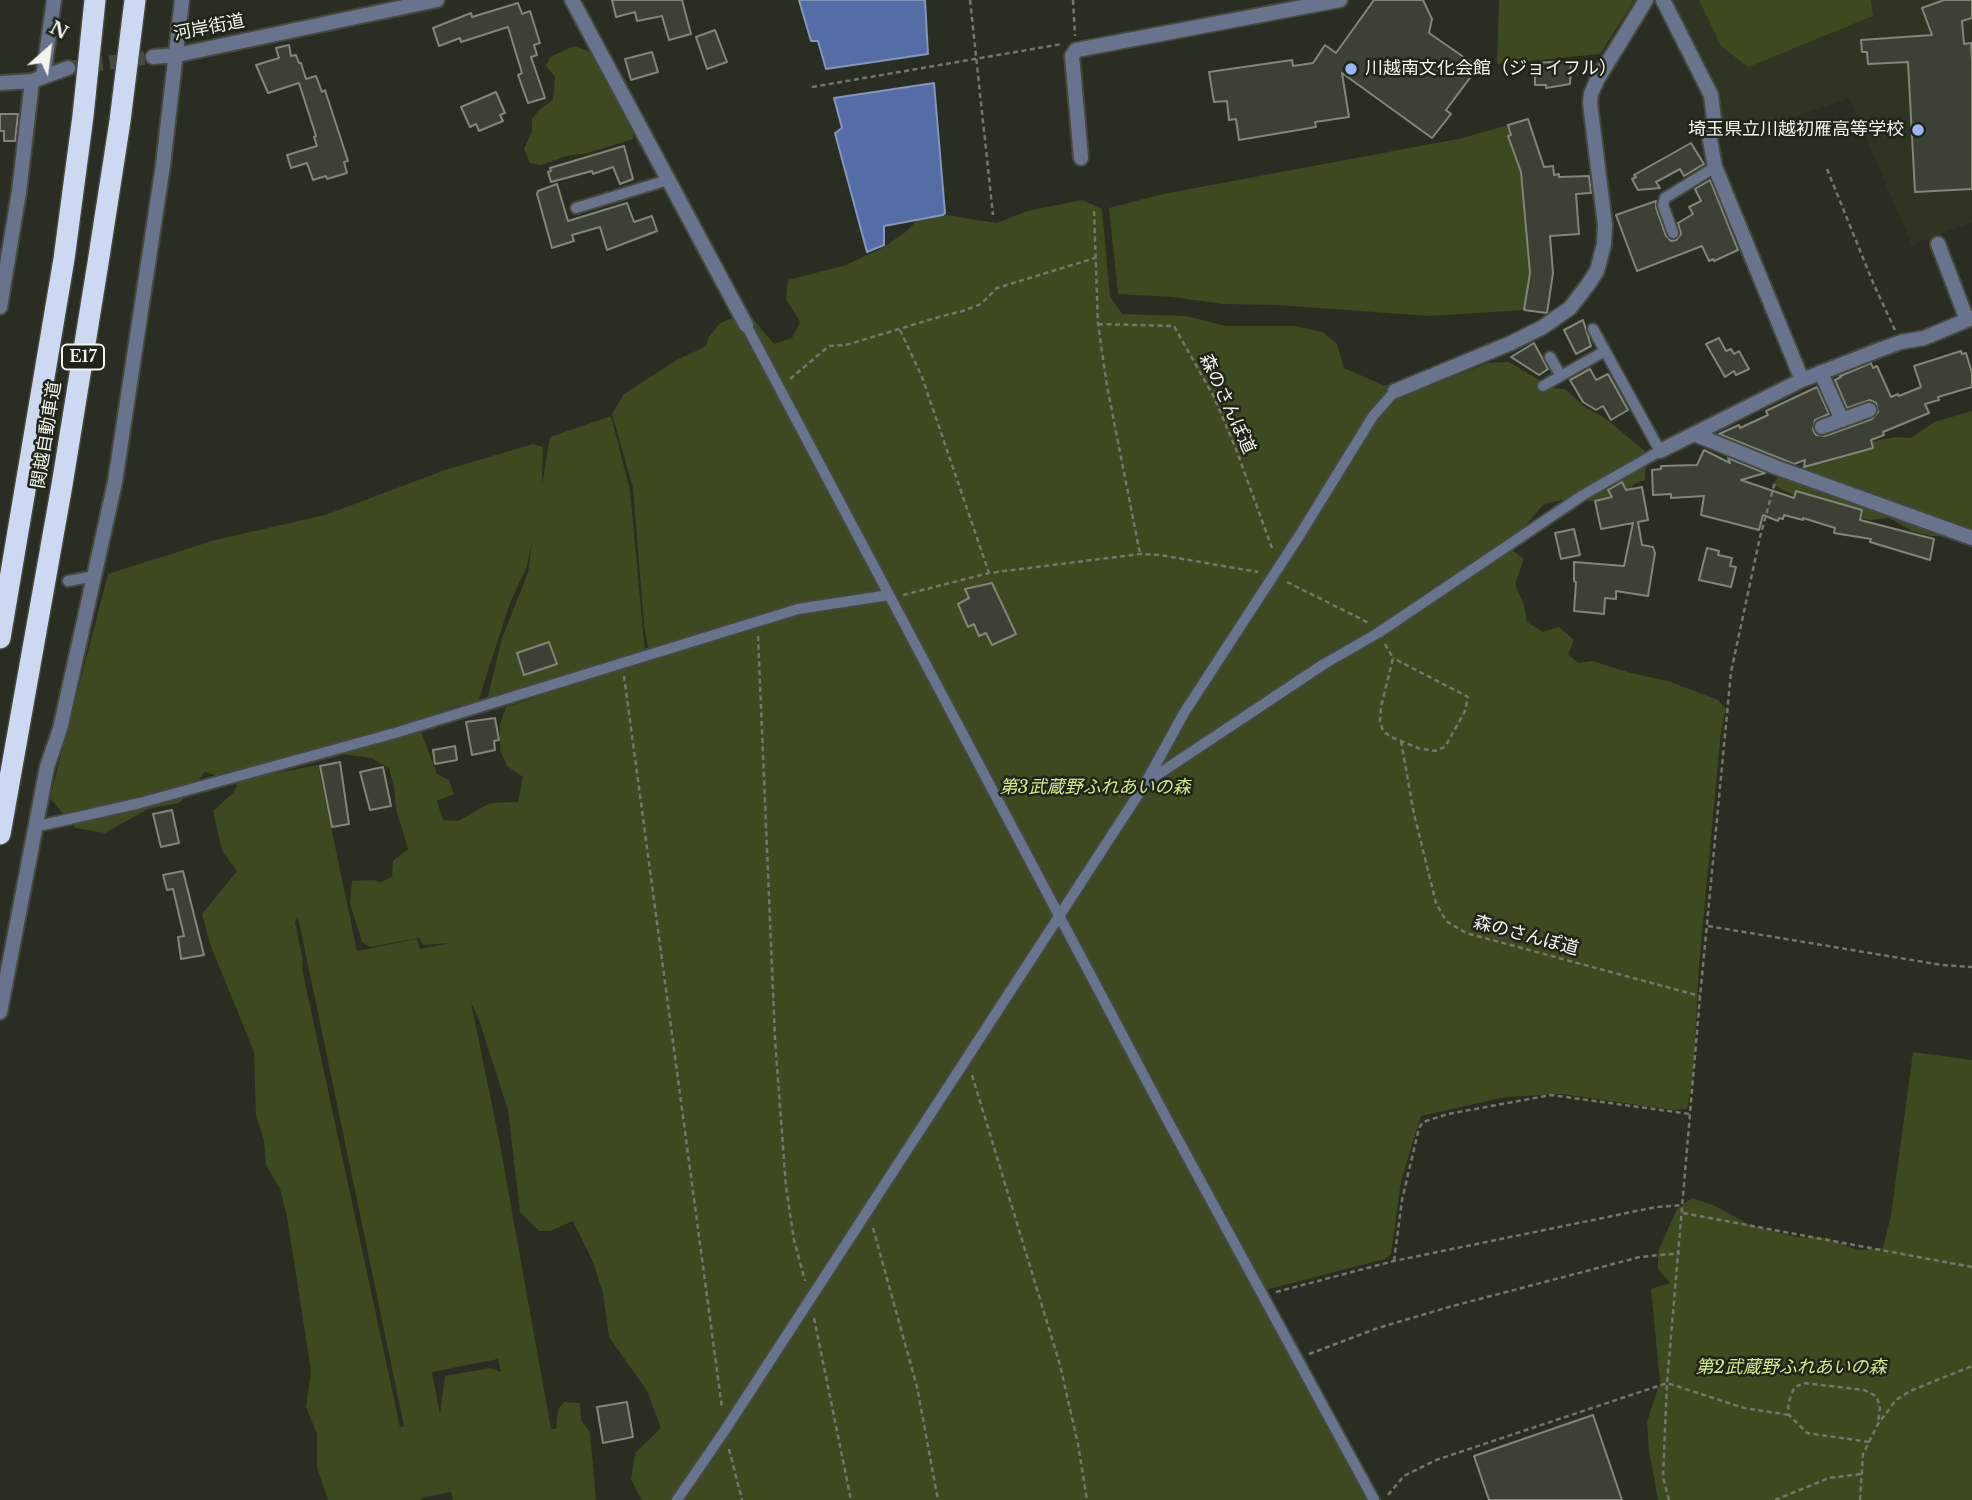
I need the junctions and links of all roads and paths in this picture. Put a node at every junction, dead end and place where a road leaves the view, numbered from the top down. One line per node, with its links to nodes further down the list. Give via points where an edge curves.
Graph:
1 (54, 0): 17 (street)
2 (95, 0): 60 (highway, 関越自動車道 / E17, via 64,259)
3 (135, 0): 66 (highway, 関越自動車道 / E17, via 99,263)
4 (181, 0): 13 (street)
5 (437, 0): 13 (street, 河岸街道)
6 (572, 0): 23 (street)
7 (970, 0): 15 (path)
8 (1073, 0): 12 (path)
9 (1340, 0): 12 (street)
10 (1646, 0): 44 (street, via 1591,94 1603,205 1604,244 1597,271 1570,308 1543,327)
11 (1663, 0): 21 (street, via 1711,95 1714,119 1710,139)
12 (1076, 46): 15 (path); 20 (street, via 1072,56)
13 (177, 55): 14 (street, 河岸街道); 55 (street, via 132,377)
14 (153, 57)
15 (976, 59): 19 (path); 26 (path)
16 (68, 68): 17 (street)
17 (38, 79): 18 (street); 30 (street)
18 (0, 83)
19 (812, 87)
20 (1082, 158)
21 (1716, 167): 27 (lane, via 1665,198 1663,205); 41 (street)
22 (1827, 169): 36 (path)
23 (668, 180): 24 (lane); 33 (street)
24 (576, 208)
25 (1094, 211): 29 (path)
26 (993, 215)
27 (1673, 233)
28 (1938, 244): 31 (street)
29 (1095, 258): 32 (path); 35 (path, via 997,288 981,304)
30 (0, 306)
31 (1970, 319): 36 (street)
32 (1098, 324): 52 (path); 53 (path, 森のさんぽ道, via 1174,326 1236,449)
33 (746, 325): 42 (lane)
34 (1593, 329): 37 (lane)
35 (900, 330): 42 (path, via 829,346 795,377); 54 (path, via 922,377)
36 (1901, 342): 39 (street)
37 (1605, 351): 40 (lane); 49 (lane)
38 (1550, 357): 40 (lane)
39 (1821, 373): 41 (street); 46 (street)
40 (1561, 376): 43 (lane)
41 (1802, 380): 48 (street)
42 (777, 384): 57 (lane)
43 (1543, 386)
44 (1395, 390): 53 (lane, via 1373,416)
45 (1868, 410): 46 (street)
46 (1842, 420): 47 (street)
47 (1822, 427)
48 (1694, 434): 49 (street); 50 (street)
49 (1660, 451): 59 (lane, via 1583,495)
50 (1778, 468): 51 (street); 68 (path, via 1731,672)
51 (1972, 538)
52 (1140, 554): 53 (path); 54 (path)
53 (1276, 571): 59 (path); 64 (lane, via 1184,713)
54 (989, 573): 57 (path)
55 (95, 576): 56 (lane); 65 (street)
56 (68, 581)
57 (890, 596): 58 (lane, via 798,609); 67 (lane)
58 (757, 621): 62 (lane); 81 (path, via 786,1187)
59 (1380, 631): 61 (path); 64 (lane)
60 (0, 638)
61 (1393, 658): 63 (path, 森のさんぽ道, via 1381,721 1383,731); 63 (path, via 1468,697 1445,747 1435,751)
62 (622, 663): 65 (lane, via 368,740); 87 (path)
63 (1401, 741): 70 (path, 森のさんぽ道, via 1416,825 1436,903 1446,921 1466,933)
64 (1145, 784): 67 (lane)
65 (34, 827): 71 (street)
66 (0, 834)
67 (1058, 916): 72 (lane); 80 (lane)
68 (1708, 926): 69 (path); 70 (path)
69 (1972, 967)
70 (1700, 996): 73 (path)
71 (0, 1012)
72 (966, 1058): 75 (lane); 94 (path, via 1060,1365)
73 (1690, 1114): 74 (path); 78 (path, via 1551,1095 1423,1122 1402,1200)
74 (1683, 1205): 76 (path); 78 (path)
75 (867, 1212): 81 (lane); 93 (path, via 917,1387)
76 (1683, 1213): 77 (path); 79 (path)
77 (1680, 1252): 82 (path, via 1449,1307); 84 (path)
78 (1394, 1261): 80 (path)
79 (1972, 1267)
80 (1263, 1296): 82 (lane)
81 (810, 1300): 87 (lane); 92 (path)
82 (1297, 1359): 95 (lane)
83 (1972, 1366): 86 (path, via 1910,1391 1896,1400)
84 (1667, 1383): 85 (path, via 1744,1408); 96 (path, via 1436,1460 1404,1476); 97 (path, via 1663,1478)
85 (1789, 1415): 86 (path, via 1794,1388 1803,1383 1864,1390 1876,1396); 88 (path, via 1807,1433)
86 (1878, 1424): 88 (path)
87 (725, 1430): 90 (lane); 91 (path)
88 (1869, 1442): 89 (path)
89 (1861, 1474): 98 (path, via 1829,1478); 99 (path)
90 (677, 1500)
91 (742, 1500)
92 (851, 1500)
93 (938, 1500)
94 (1087, 1500)
95 (1374, 1500)
96 (1385, 1500)
97 (1669, 1500)
98 (1775, 1500)
99 (1860, 1500)

